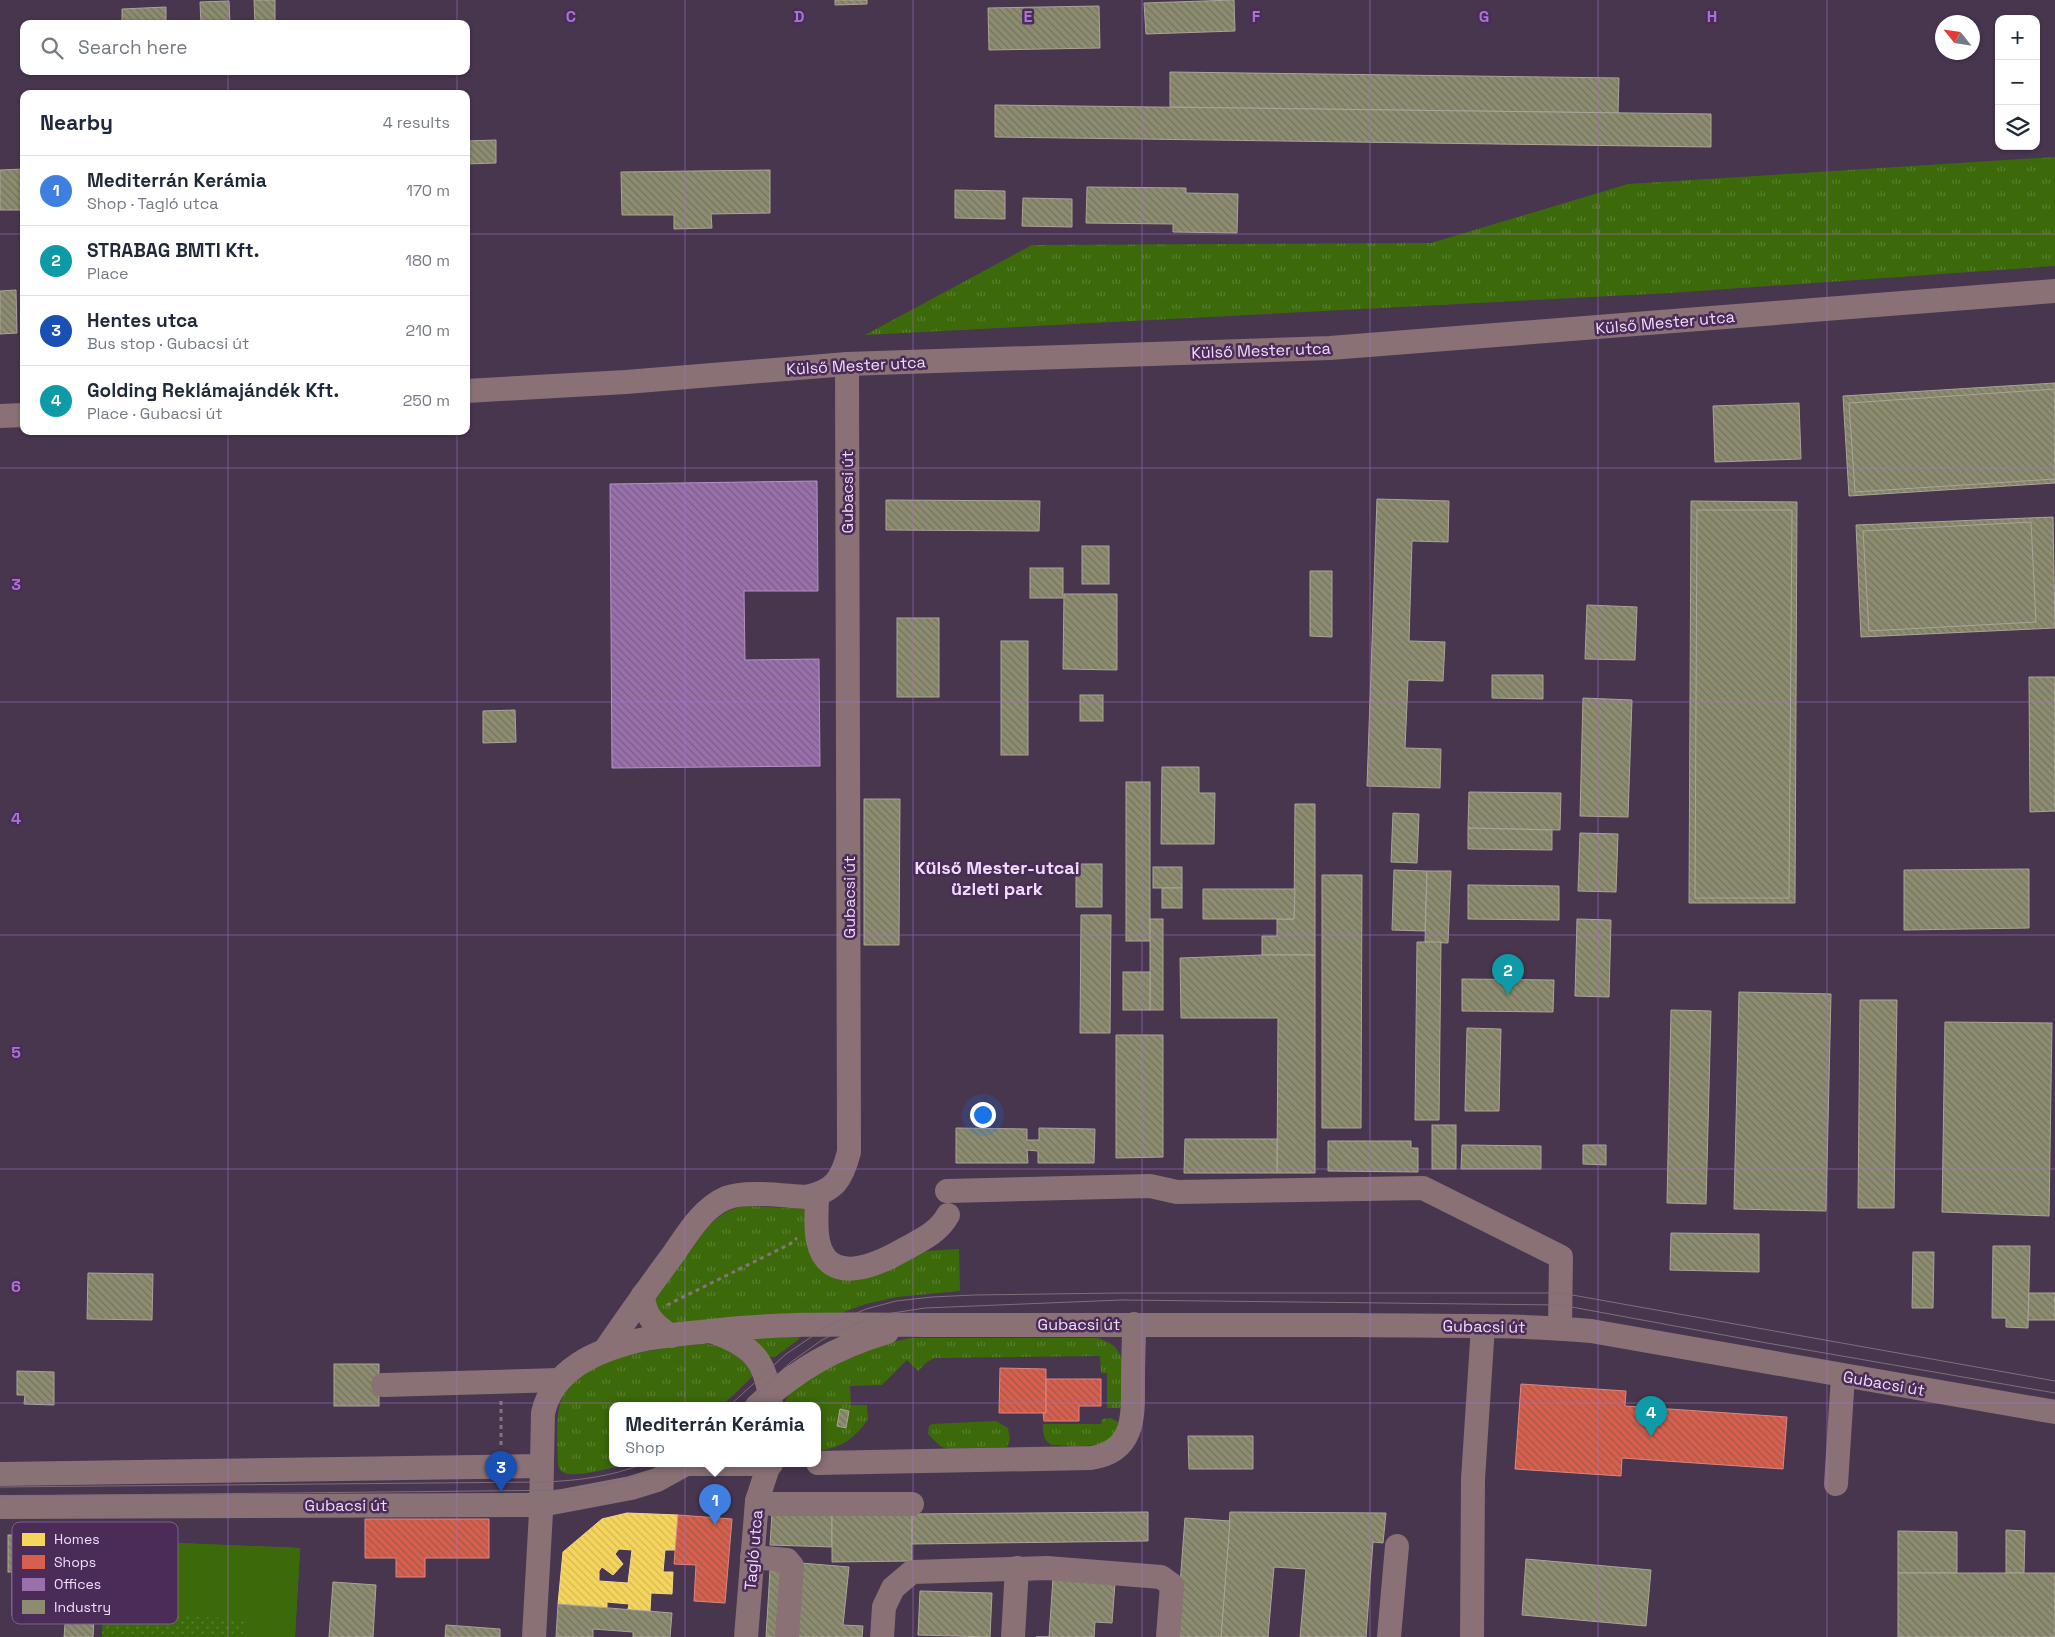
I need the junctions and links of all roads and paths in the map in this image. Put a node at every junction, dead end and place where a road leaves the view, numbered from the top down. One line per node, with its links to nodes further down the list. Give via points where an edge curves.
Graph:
1 (2055, 291): 2 (street, Külső Mester utca, via 1330,348)
2 (847, 364): 3 (street, Külső Mester utca); 7 (street, Gubacsi út, via 849,1152 838,1181)
3 (470, 391)
4 (20, 415): 5 (street)
5 (0, 416)
6 (947, 1191): 13 (street, via 1150,1186 1177,1192 1423,1188 1561,1257)
7 (817, 1195): 8 (street, via 820,1247 830,1262 840,1267 854,1269 884,1261 938,1230); 9 (street, Gubacsi út, via 742,1195 726,1198 712,1206)
8 (948, 1215)
9 (642, 1295): 15 (street, via 649,1317); 16 (street, Gubacsi út)
10 (1134, 1324): 11 (street, Gubacsi út); 12 (street, Gubacsi út); 22 (street, via 1133,1416 1119,1447 1106,1456)
11 (906, 1326): 14 (street, Gubacsi út, via 767,1326); 20 (street, Gubacsi út, via 833,1352 801,1370)
12 (1483, 1326): 13 (street, Gubacsi út); 42 (street, via 1473,1479)
13 (1560, 1328): 17 (street, Gubacsi út)
14 (710, 1331): 15 (street, Gubacsi út); 20 (street, Gubacsi út, via 731,1338 752,1353 765,1371)
15 (671, 1336): 16 (street, Gubacsi út, via 639,1340)
16 (605, 1350): 18 (street, Gubacsi út, via 584,1360)
17 (1843, 1376): 21 (street, Gubacsi út); 27 (street)
18 (559, 1380): 19 (street); 23 (street, Gubacsi út, via 546,1401 543,1413)
19 (383, 1385)
20 (766, 1402)
21 (2055, 1412)
22 (821, 1463)
23 (542, 1466): 26 (street); 30 (street, Gubacsi út)
24 (681, 1467): 30 (street, Gubacsi út, via 657,1480 631,1488)
25 (769, 1467): 28 (street, Tagló utca)
26 (0, 1474)
27 (1836, 1484)
28 (757, 1501): 29 (street, via 772,1504); 33 (street, Tagló utca)
29 (912, 1504)
30 (541, 1505): 31 (street, Gubacsi út); 35 (street, Gubacsi út)
31 (0, 1507)
32 (1396, 1546): 41 (street)
33 (752, 1558): 36 (street, Tagló utca); 37 (street, via 787,1560 792,1566)
34 (1017, 1568): 38 (street, via 912,1572 893,1588 884,1606); 39 (street); 40 (street, via 1161,1577 1172,1585)
35 (534, 1637)
36 (746, 1637)
37 (786, 1637)
38 (882, 1637)
39 (1013, 1637)
40 (1168, 1637)
41 (1390, 1637)
42 (1472, 1637)

